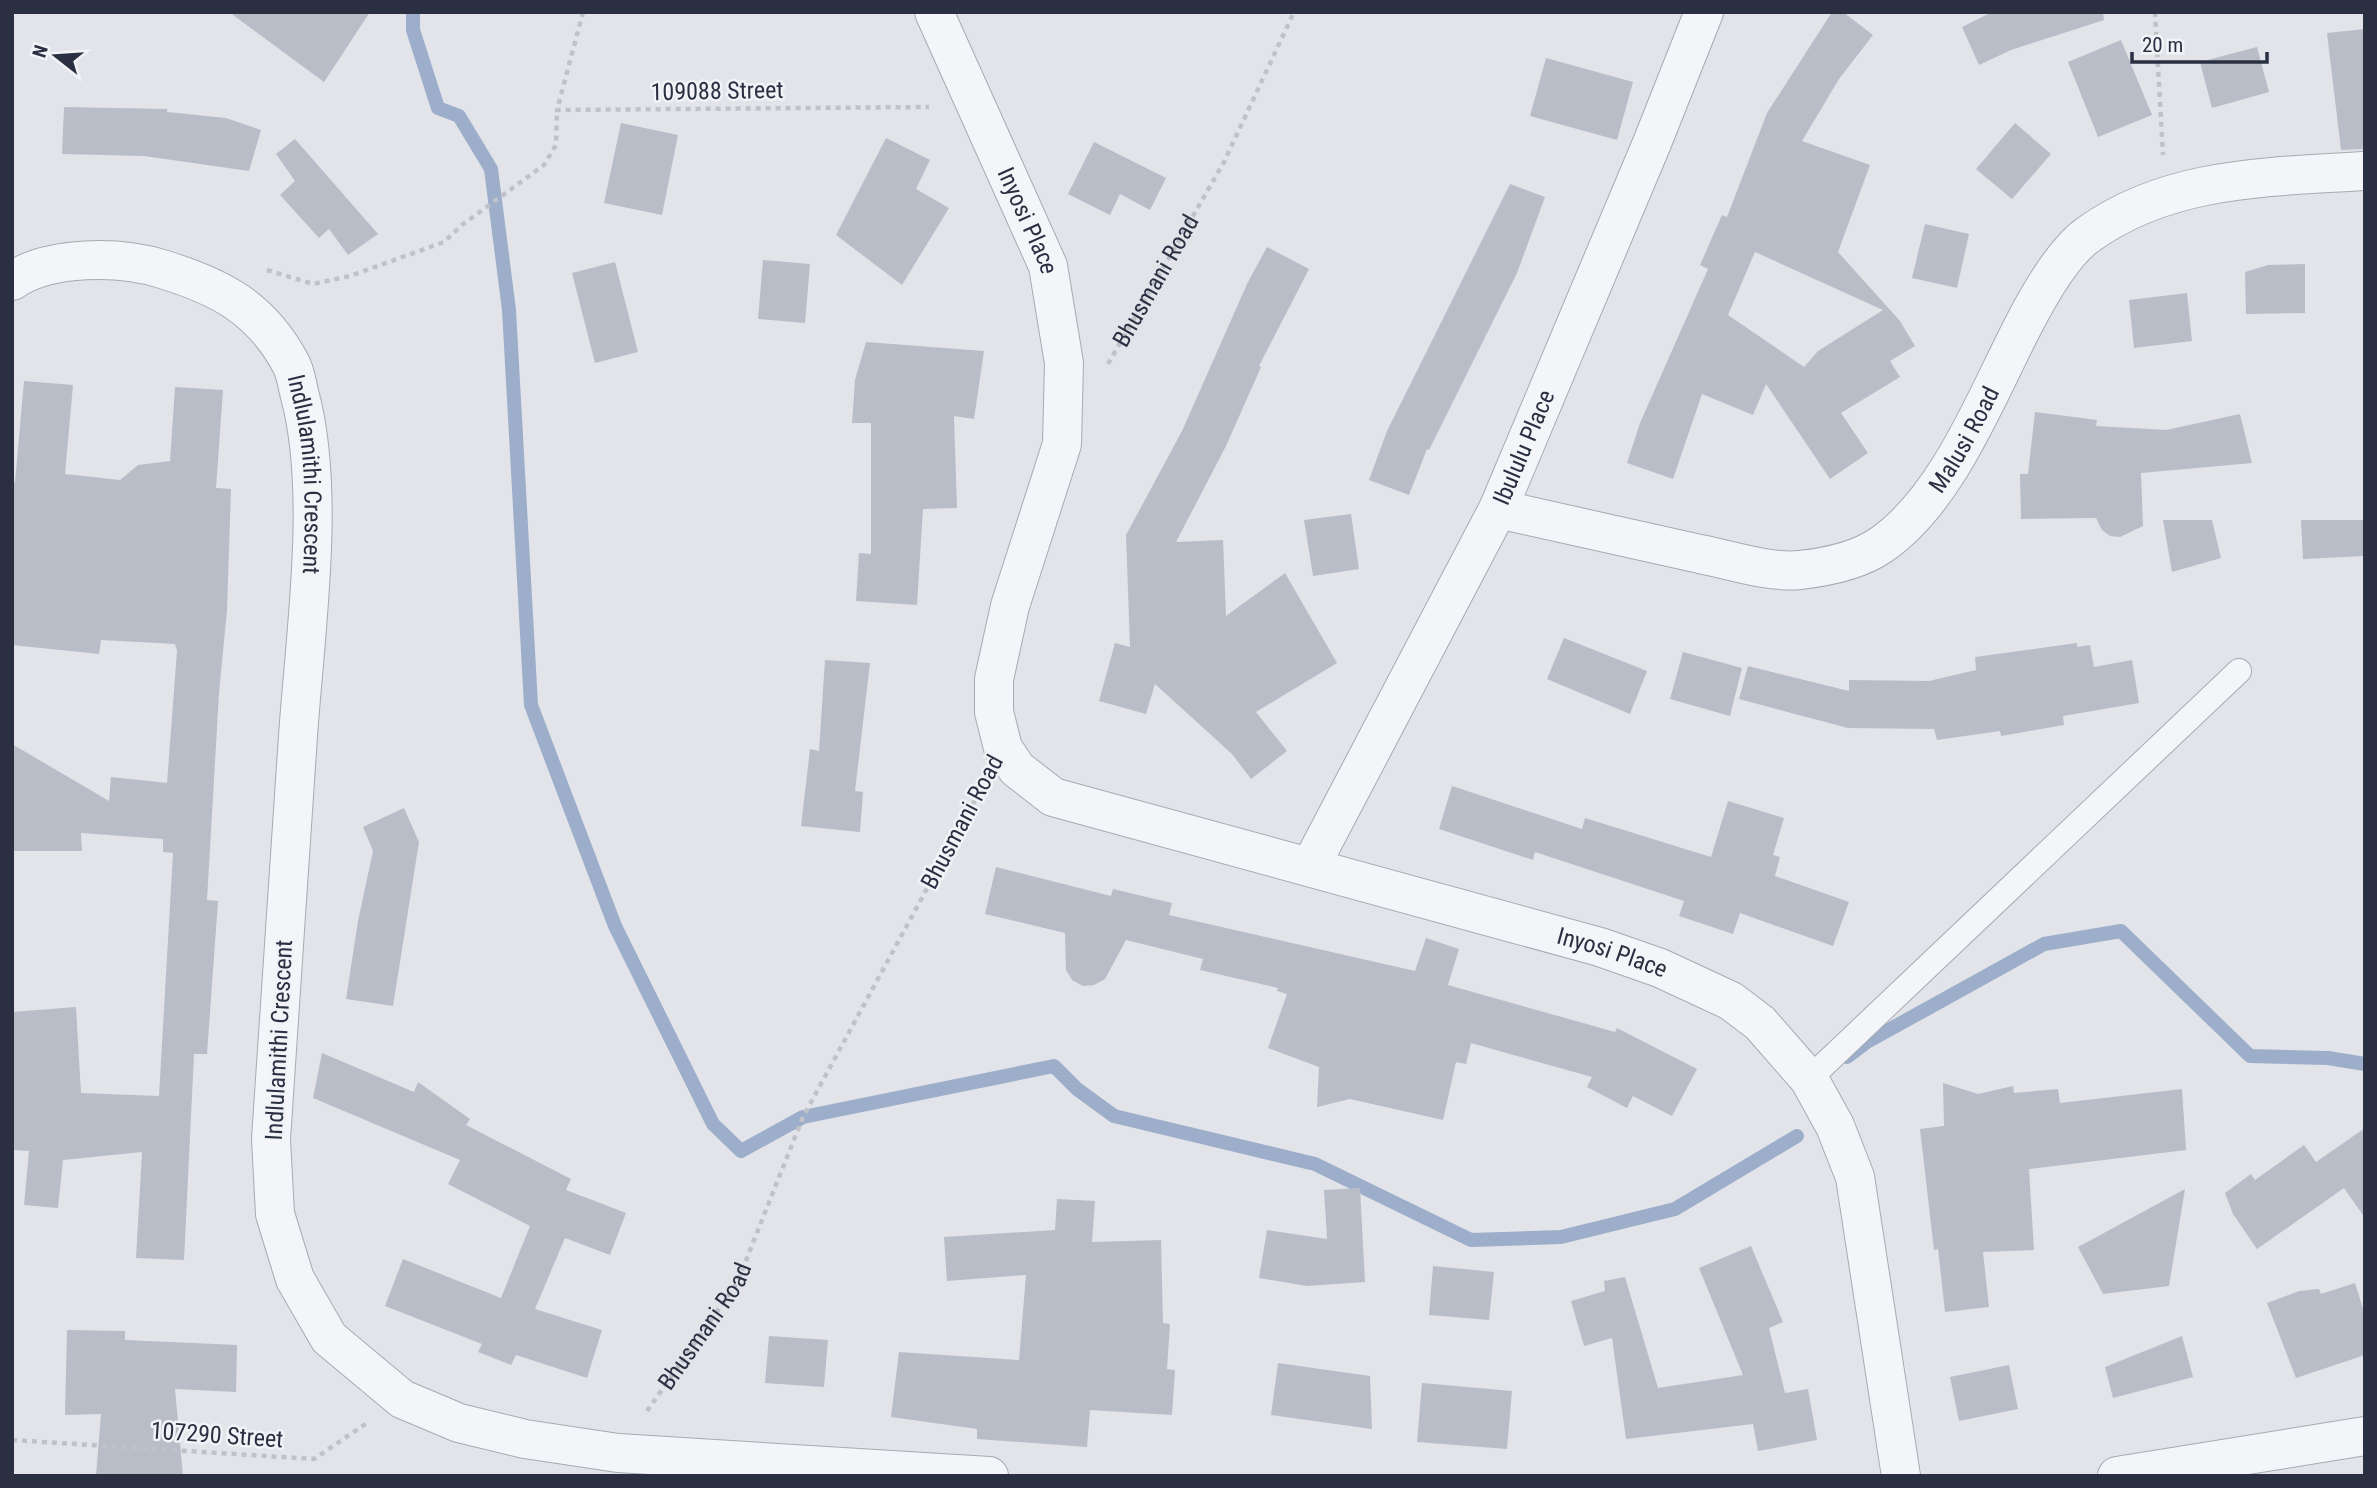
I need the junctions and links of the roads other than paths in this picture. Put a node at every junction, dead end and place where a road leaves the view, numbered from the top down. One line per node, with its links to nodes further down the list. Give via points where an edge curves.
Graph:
1 (934, 12): 5 (street, Inyosi Place, via 1048,266 1064,363)
2 (1704, 12): 6 (street, Ibululu Place)
3 (2365, 171): 6 (street, Malusi Road, via 2243,178 2174,192 2136,206 2086,235 2043,288 1952,462 1915,514 1880,546 1842,564 1797,571 1751,565)
4 (12, 281): 12 (street, Indlulamithi Crescent, via 79,259 153,266 201,281 242,304 266,324 293,366 309,429 311,548 271,1139 275,1214 295,1279 329,1338 402,1399 459,1423 525,1439 618,1453)
5 (1062, 444): 8 (street, Bhusmani Road, via 1010,606 994,679 994,712)
6 (1498, 509): 9 (street, Ibululu Place)
7 (2239, 671): 10 (lane)
8 (1003, 748): 9 (street, Inyosi Place, via 1017,769 1053,797)
9 (1310, 867): 10 (street, Inyosi Place, via 1600,947 1660,968 1731,1001 1760,1023)
10 (1810, 1079): 13 (street, Inyosi Place, via 1855,1177)
11 (2365, 1436): 14 (street)
12 (989, 1476)
13 (1902, 1476)
14 (2117, 1476)

